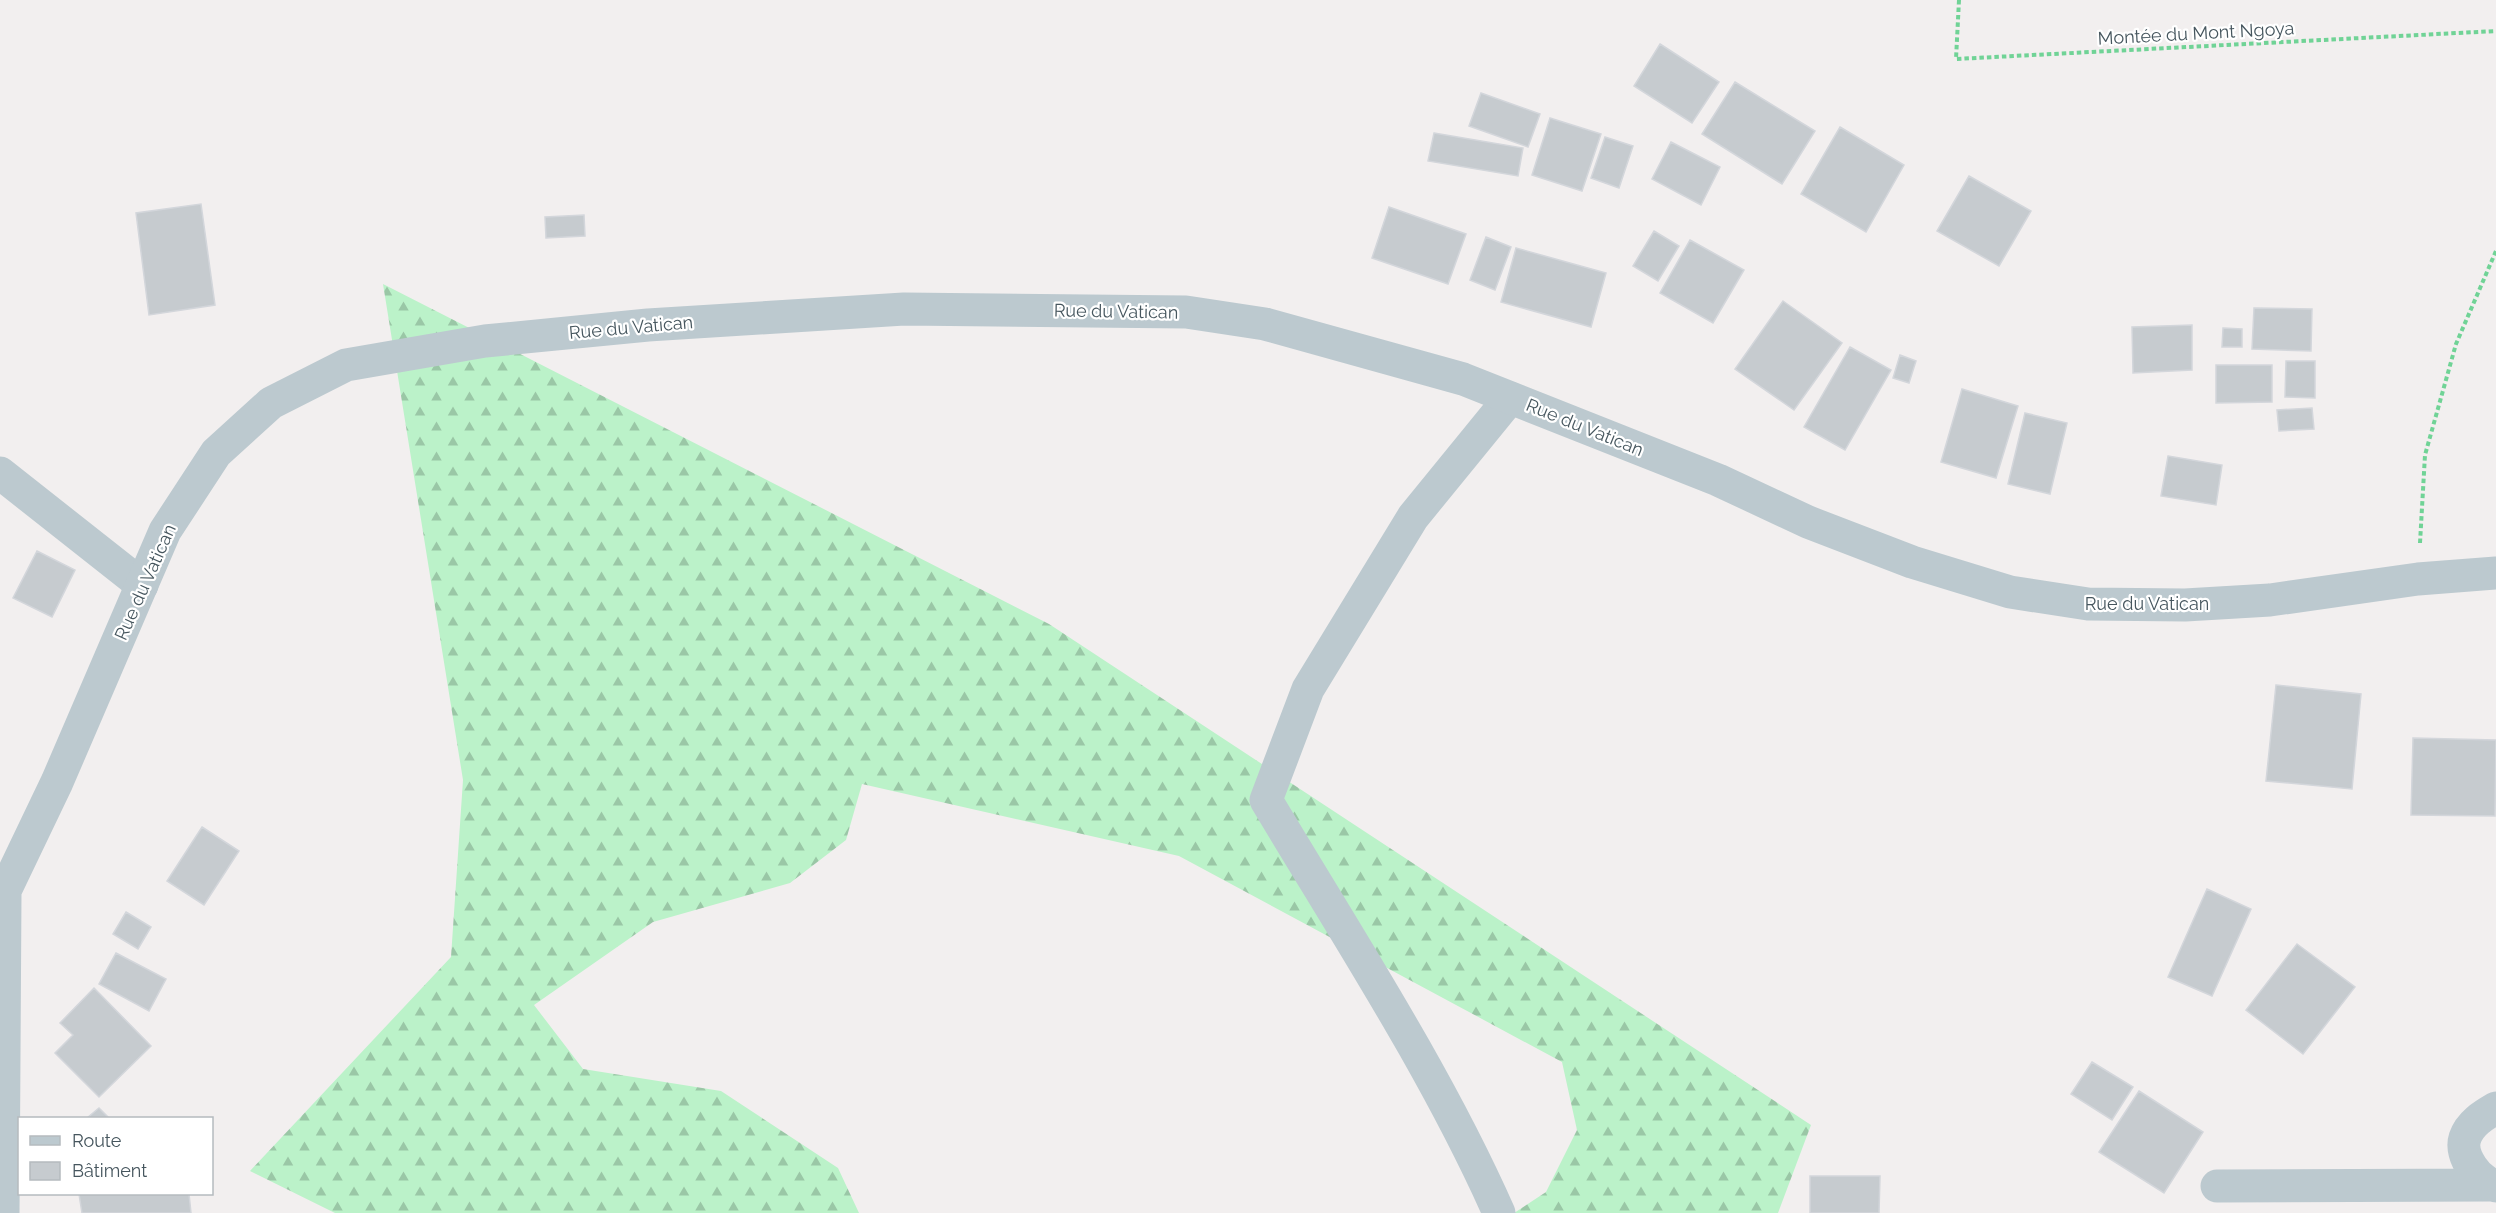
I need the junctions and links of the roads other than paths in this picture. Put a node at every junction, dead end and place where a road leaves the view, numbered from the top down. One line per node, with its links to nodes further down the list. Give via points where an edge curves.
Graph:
1 (1510, 398): 3 (street, Rue du Vatican, via 1718,480 1808,522 1912,562 2010,592 2088,604 2185,605 2270,600 2418,579); 4 (street, Rue du Vatican, via 1463,379 1265,324 1186,312 904,309 648,324 485,341 346,364 272,404 216,453 165,531); 10 (street, via 1406,527 1308,689 1266,800 1403,1031)
2 (0, 473): 4 (street)
3 (2496, 573)
4 (142, 585): 5 (street, Rue du Vatican)
5 (3, 898): 9 (street)
6 (2496, 1108): 7 (street, via 2481,1117 2464,1140 2467,1158 2477,1175)
7 (2493, 1185): 8 (street)
8 (2217, 1186)
9 (3, 1213)
10 (1500, 1213)

